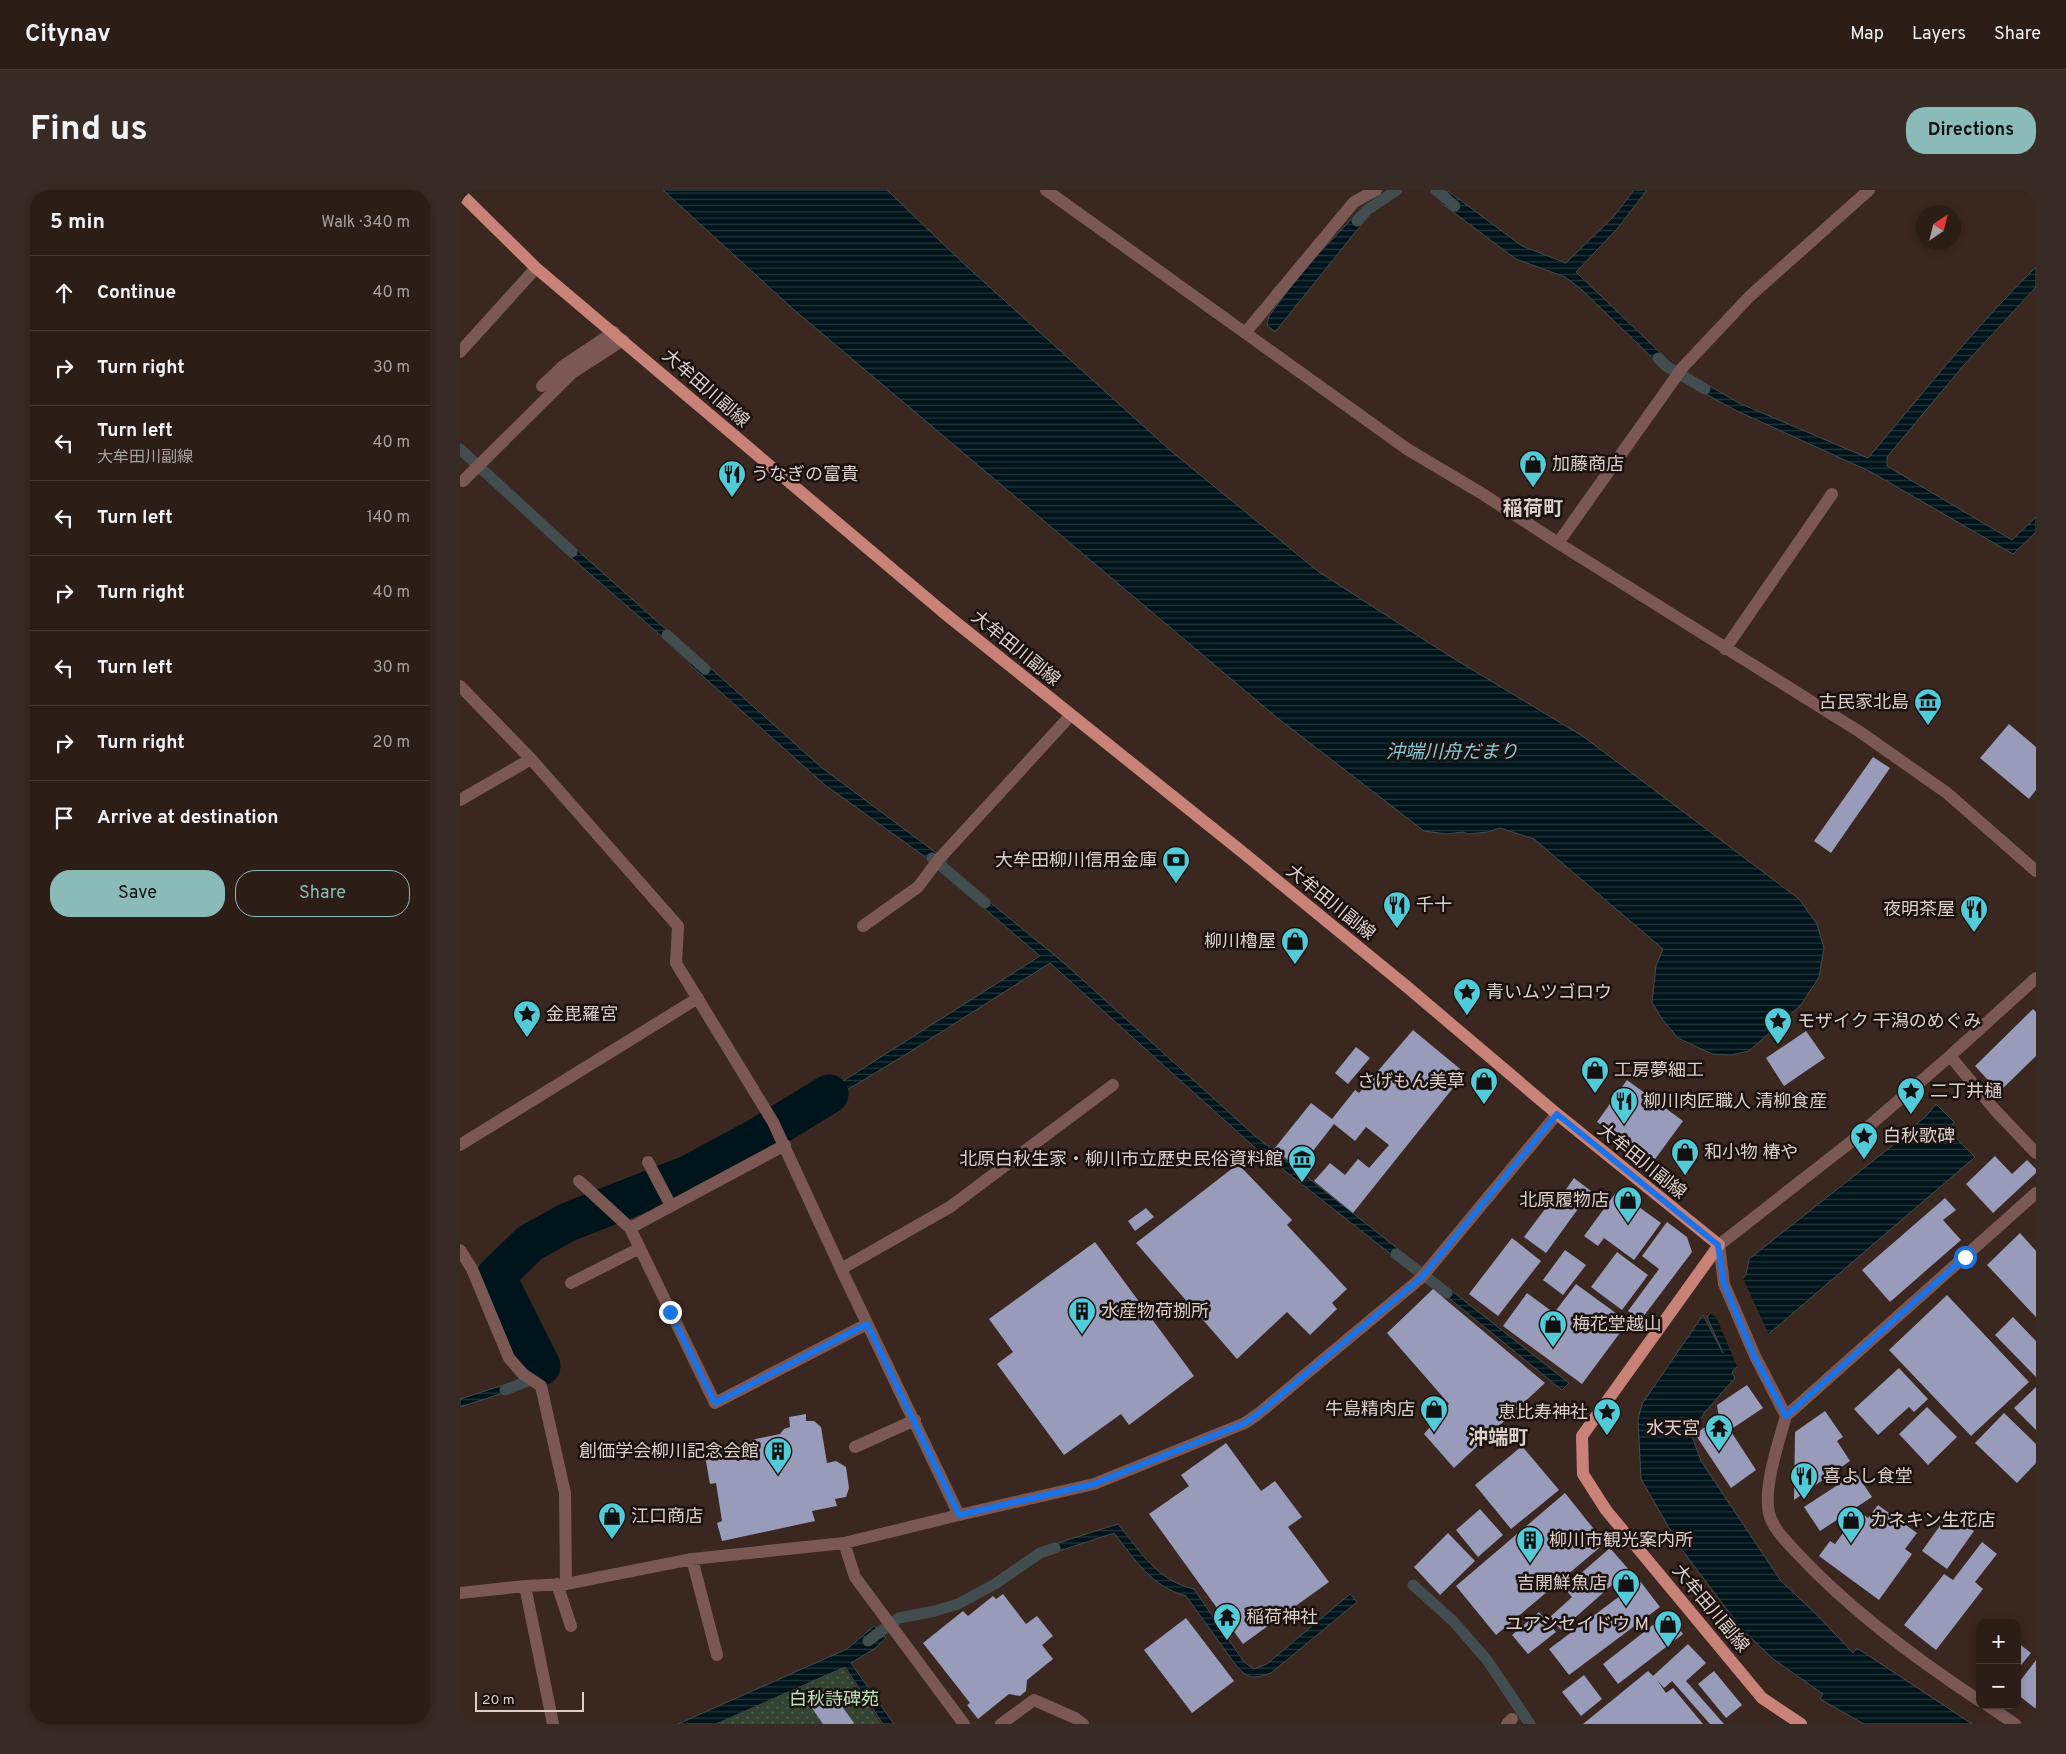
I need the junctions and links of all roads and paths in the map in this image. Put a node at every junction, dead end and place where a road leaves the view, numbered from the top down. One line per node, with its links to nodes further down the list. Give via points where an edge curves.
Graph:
1 (1046, 190): 6 (street)
2 (1376, 190): 6 (street, via 1354,202)
3 (1869, 190): 12 (street, via 1750,296 1683,367)
4 (460, 193): 5 (main road, 大牟田川副線)
5 (536, 268): 7 (main road, 大牟田川副線); 8 (street)
6 (1245, 333): 12 (street, via 1407,450)
7 (619, 336): 9 (street, via 563,366); 10 (street, via 572,373); 15 (main road, 大牟田川副線, via 905,580)
8 (460, 352)
9 (542, 386)
10 (463, 481)
11 (1832, 494): 13 (street)
12 (1558, 543): 13 (street)
13 (1725, 648): 18 (street, via 1860,732 1947,793)
14 (460, 686): 16 (street)
15 (1071, 715): 19 (street, via 918,887); 24 (main road, 大牟田川副線, via 1406,986)
16 (531, 759): 17 (street); 21 (street, via 678,926 676,963)
17 (460, 800)
18 (2036, 871)
19 (862, 926)
20 (2036, 978): 22 (street)
21 (698, 998): 25 (street); 26 (street)
22 (1950, 1056): 27 (street); 33 (street, via 1847,1144)
23 (1113, 1084): 36 (street, via 950,1207)
24 (1557, 1114): 33 (main road, 大牟田川副線); 42 (street, via 1421,1278 1245,1423 1094,1484)
25 (782, 1140): 31 (street); 36 (street)
26 (460, 1145)
27 (2036, 1153)
28 (648, 1162): 31 (street)
29 (579, 1181): 32 (street)
30 (2036, 1193): 39 (street)
31 (671, 1206): 32 (street)
32 (630, 1228): 34 (street)
33 (1718, 1245): 39 (street, via 1724,1284 1754,1356); 56 (main road, 大牟田川副線, via 1582,1436 1583,1474 1606,1510 1762,1698)
34 (640, 1248): 37 (street); 38 (street, via 715,1403)
35 (460, 1250): 45 (street, via 472,1269 509,1358 523,1374 541,1386 565,1493)
36 (840, 1269): 38 (street)
37 (571, 1283)
38 (867, 1324): 40 (street)
39 (1786, 1416): 50 (street, via 1768,1496 1769,1514 1781,1535 1817,1574 1903,1648)
40 (914, 1420): 41 (street); 42 (street)
41 (855, 1447)
42 (959, 1515): 43 (street)
43 (844, 1543): 44 (street); 53 (street, via 855,1578)
44 (692, 1559): 45 (street); 49 (street)
45 (562, 1584): 46 (street); 48 (street)
46 (525, 1586): 47 (street); 52 (street)
47 (460, 1593)
48 (571, 1626)
49 (717, 1655)
50 (1976, 1698)
51 (1993, 1709): 57 (street)
52 (553, 1724)
53 (964, 1724)
54 (1001, 1724): 55 (street, via 1034,1700)
55 (1083, 1724)
56 (1801, 1724)
57 (2015, 1724)

